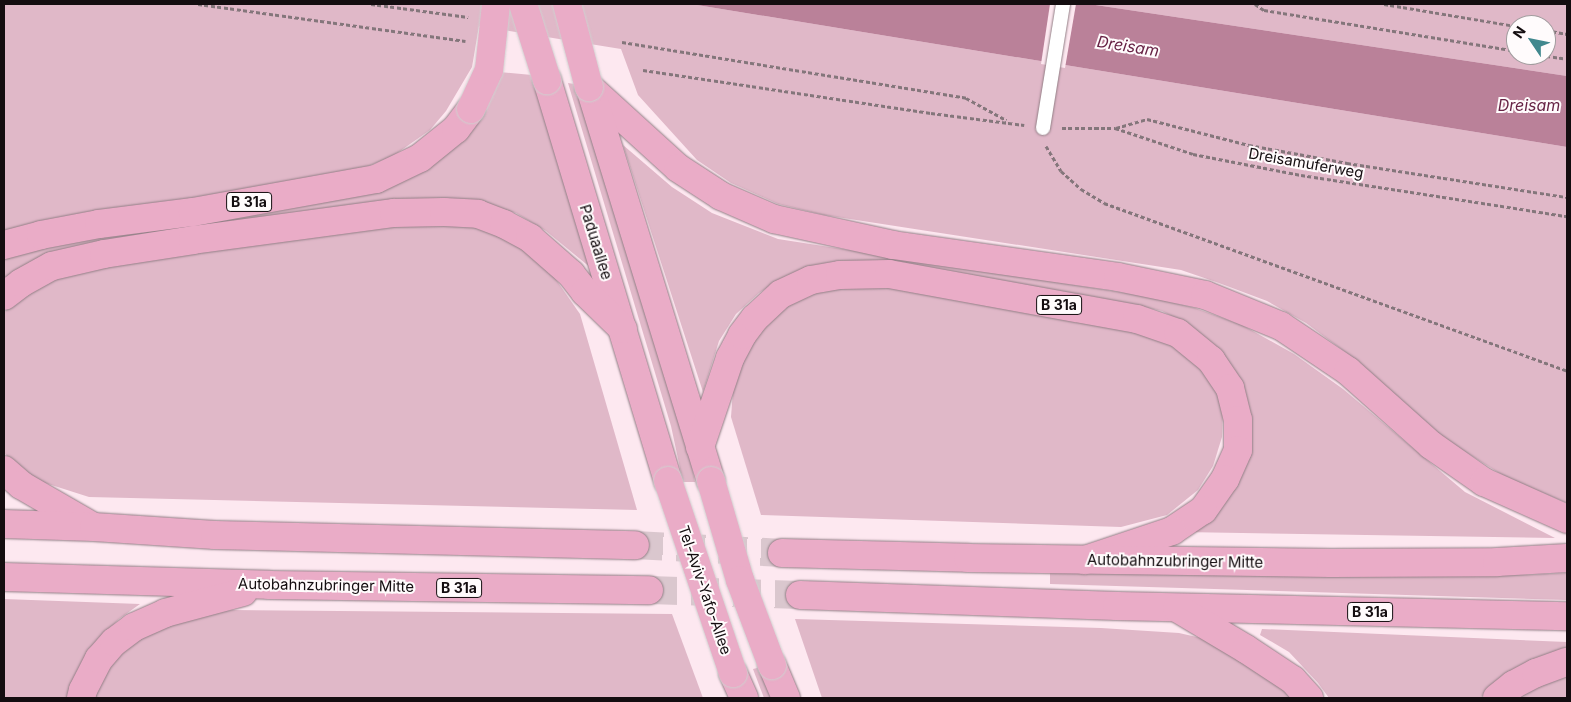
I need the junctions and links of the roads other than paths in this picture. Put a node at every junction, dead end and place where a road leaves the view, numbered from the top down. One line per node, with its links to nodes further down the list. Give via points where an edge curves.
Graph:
1 (496, 4): 7 (highway, B 31a, bridge, via 489,70 471,109 456,129 420,158 376,178 203,210 99,224)
2 (523, 4): 9 (highway, Paduaallee, bridge)
3 (567, 4): 5 (highway, bridge)
4 (1063, 4): 6 (lane)
5 (589, 87): 10 (highway); 13 (highway, via 678,168 721,196 774,219 893,244 1118,277 1205,295 1281,326 1348,371 1431,445 1484,482)
6 (1043, 128)
7 (4, 245)
8 (4, 296): 9 (highway, via 52,266 104,254 394,213 444,212 478,214 530,238 571,274)
9 (623, 329): 12 (highway, Paduaallee)
10 (700, 447): 19 (highway, B 31a, via 730,358 742,335 781,294 811,280 840,275 889,274 1137,319 1178,333 1211,360 1230,388 1238,420 1238,450 1225,479 1203,510 1172,531); 29 (highway, bridge, via 740,580)
11 (4, 470): 15 (highway, via 21,485)
12 (668, 481): 28 (highway, Tel-Aviv-Yafo-Allee, bridge)
13 (1567, 520)
14 (4, 524): 15 (highway)
15 (94, 527): 16 (highway, via 215,535)
16 (635, 545)
17 (782, 553): 19 (highway, Autobahnzubringer Mitte / B 31a)
18 (1567, 558): 19 (highway, Autobahnzubringer Mitte / B 31a, via 1330,564)
19 (1085, 560)
20 (4, 577): 21 (highway, Autobahnzubringer Mitte / B 31a)
21 (269, 585): 22 (highway, Autobahnzubringer Mitte / B 31a); 27 (highway, B 31a, via 165,614 134,627 114,642 99,660)
22 (649, 590)
23 (800, 595): 24 (highway, B 31a)
24 (1173, 606): 25 (highway, B 31a); 30 (highway, via 1293,680)
25 (1567, 616)
26 (1567, 662): 31 (highway, via 1536,673)
27 (81, 698)
28 (744, 698)
29 (786, 698)
30 (1309, 698)
31 (1497, 698)

